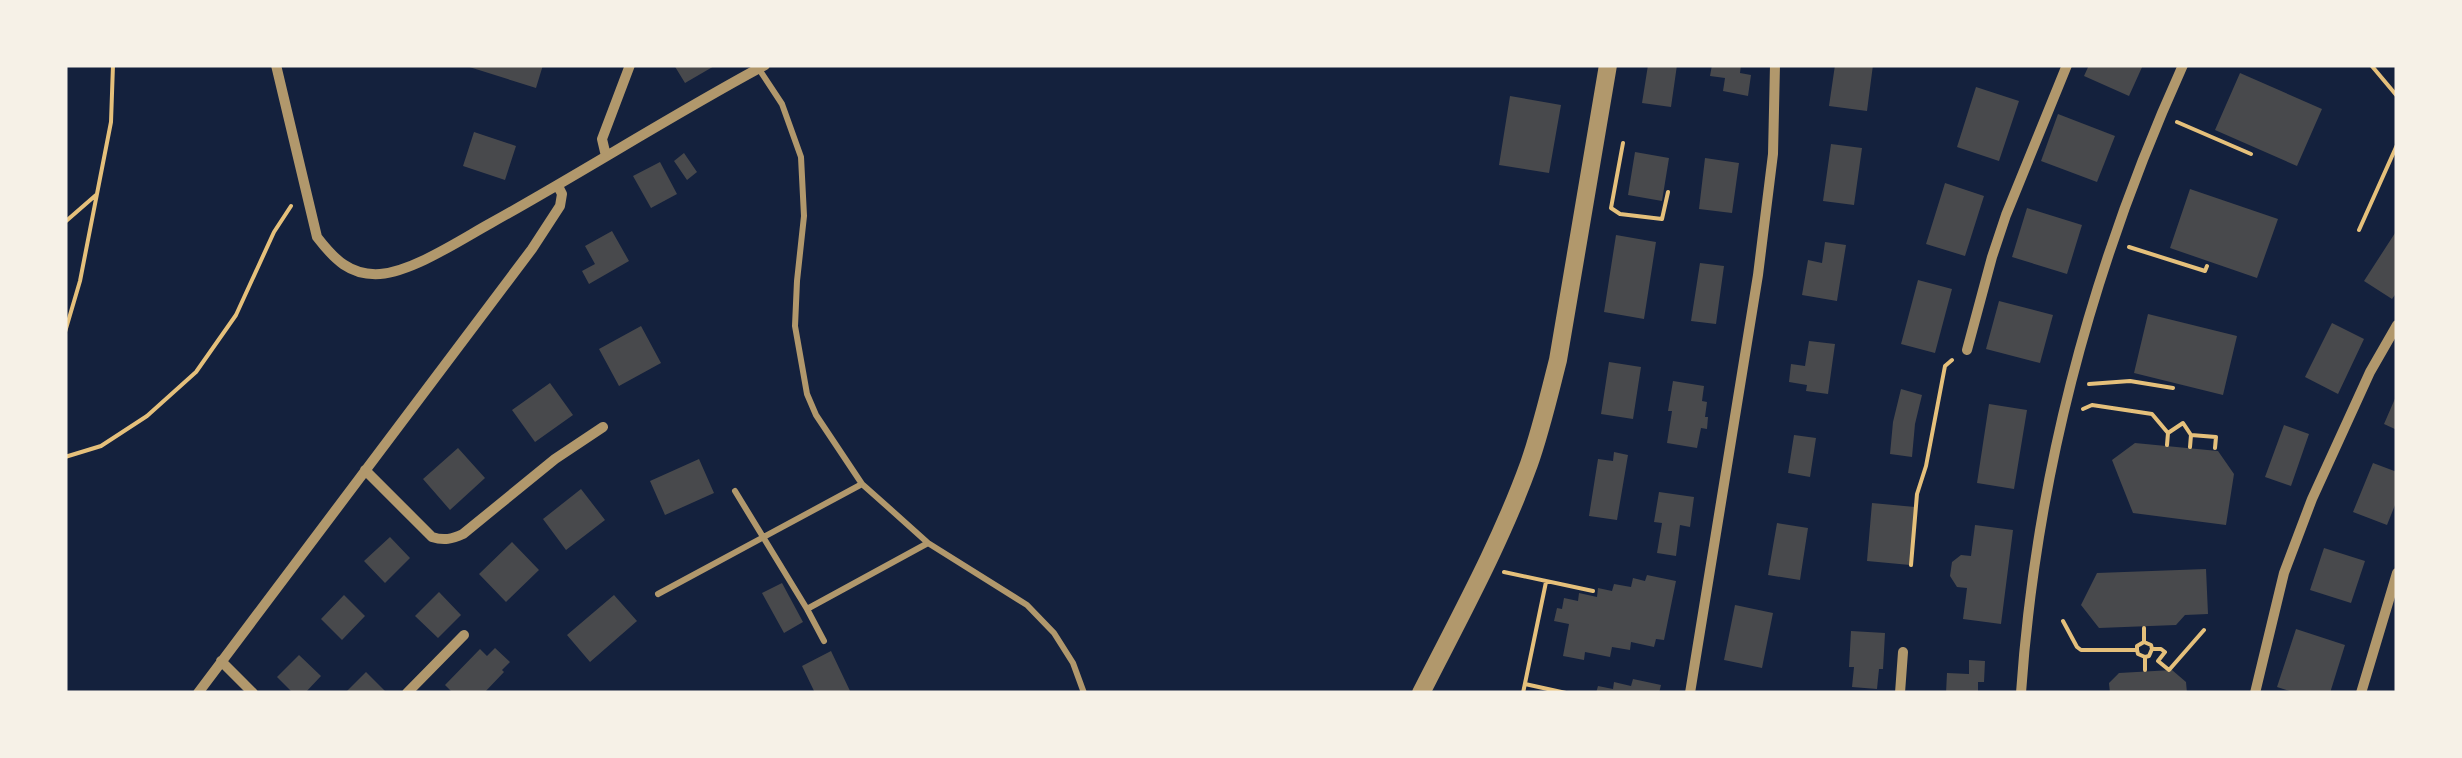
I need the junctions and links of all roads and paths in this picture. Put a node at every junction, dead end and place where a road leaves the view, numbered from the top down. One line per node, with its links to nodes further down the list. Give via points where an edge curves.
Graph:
1 (113, 65): 19 (path)
2 (276, 65): 16 (street)
3 (630, 65): 15 (street, via 602,139)
4 (1608, 65): 67 (street, via 1548,402 1494,548)
5 (1775, 65): 70 (street, via 1773,154 1758,276)
6 (2067, 65): 26 (street, via 2006,215)
7 (2183, 65): 27 (street, via 2117,228)
8 (2371, 65): 10 (path)
9 (760, 66): 15 (street); 38 (lane, via 800,157 804,216 794,326 807,394)
10 (2397, 96)
11 (2172, 120): 14 (path)
12 (1623, 143): 18 (path, via 1611,208 1662,219)
13 (2397, 146): 21 (path)
14 (2251, 154)
15 (606, 156): 17 (street)
16 (305, 186): 17 (street, via 318,237 334,258 352,271 375,274 401,271); 36 (path, via 274,232 236,315 196,372 101,446)
17 (558, 186): 37 (street, via 560,206 532,249)
18 (1668, 192)
19 (96, 194): 20 (path); 25 (path)
20 (65, 222)
21 (2358, 230)
22 (2124, 246): 23 (path, via 2205,271)
23 (2208, 266)
24 (2397, 325): 73 (street, via 2312,500 2284,573)
25 (65, 332)
26 (1967, 350): 42 (path, via 1945,366 1940,382 1916,494)
27 (2070, 382): 28 (path); 29 (street)
28 (2173, 388)
29 (2064, 408): 31 (path, via 2152,414); 72 (street, via 2040,531)
30 (603, 427): 37 (street, via 452,539 432,537)
31 (2168, 433): 32 (path, via 2183,423); 33 (path)
32 (2192, 434): 34 (path); 35 (path, via 2216,438)
33 (2168, 444)
34 (2190, 447)
35 (2215, 448)
36 (65, 457)
37 (365, 470): 60 (street)
38 (862, 484): 40 (lane); 41 (lane)
39 (735, 491): 40 (lane)
40 (764, 537): 47 (lane); 49 (lane)
41 (928, 543): 49 (lane); 66 (lane, via 1027,605 1073,663)
42 (1911, 565)
43 (1500, 572): 45 (path)
44 (2397, 573): 48 (street)
45 (1546, 582): 46 (path); 62 (path)
46 (1592, 591)
47 (658, 594)
48 (2393, 597): 74 (street)
49 (807, 609): 54 (lane)
50 (2063, 621): 57 (path, via 2081,650)
51 (2144, 628): 55 (path)
52 (2204, 630): 56 (path, via 2169,670 2158,661 2165,652)
53 (464, 635): 65 (street)
54 (824, 641)
55 (2144, 642): 56 (path); 57 (path)
56 (2152, 649): 59 (path)
57 (2136, 650): 59 (path)
58 (1903, 652): 71 (street)
59 (2145, 657): 61 (path)
60 (221, 662): 63 (street); 64 (street)
61 (2145, 670)
62 (1525, 684): 68 (path); 69 (path)
63 (198, 693)
64 (253, 693)
65 (407, 693)
66 (1084, 693)
67 (1420, 693)
68 (1523, 693)
69 (1566, 693)
70 (1690, 693)
71 (1900, 693)
72 (2021, 693)
73 (2255, 693)
74 (2361, 693)

